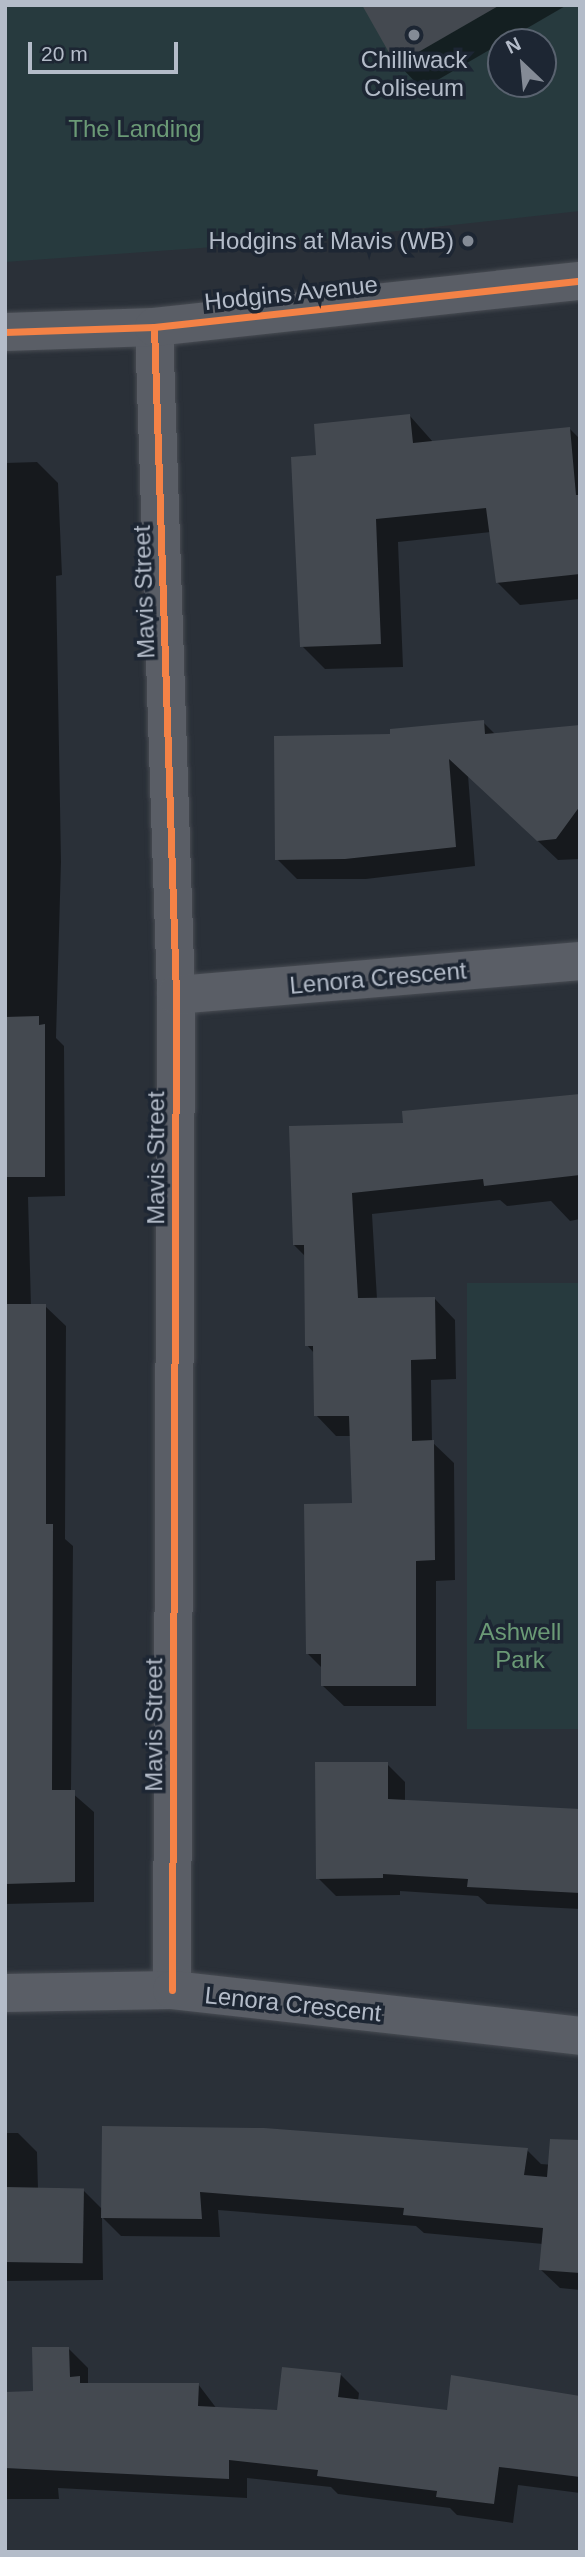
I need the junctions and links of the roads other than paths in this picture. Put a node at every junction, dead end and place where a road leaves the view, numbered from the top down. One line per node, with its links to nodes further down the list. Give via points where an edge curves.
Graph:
1 (580, 281): 2 (street, Hodgins Avenue)
2 (154, 327): 3 (street, Hodgins Avenue); 5 (street, Mavis Street)
3 (5, 332)
4 (580, 961): 5 (street, Lenora Crescent)
5 (176, 995): 6 (street, Mavis Street)
6 (172, 1990): 7 (street, Lenora Crescent); 8 (street, Lenora Crescent)
7 (5, 1993)
8 (580, 2036)

